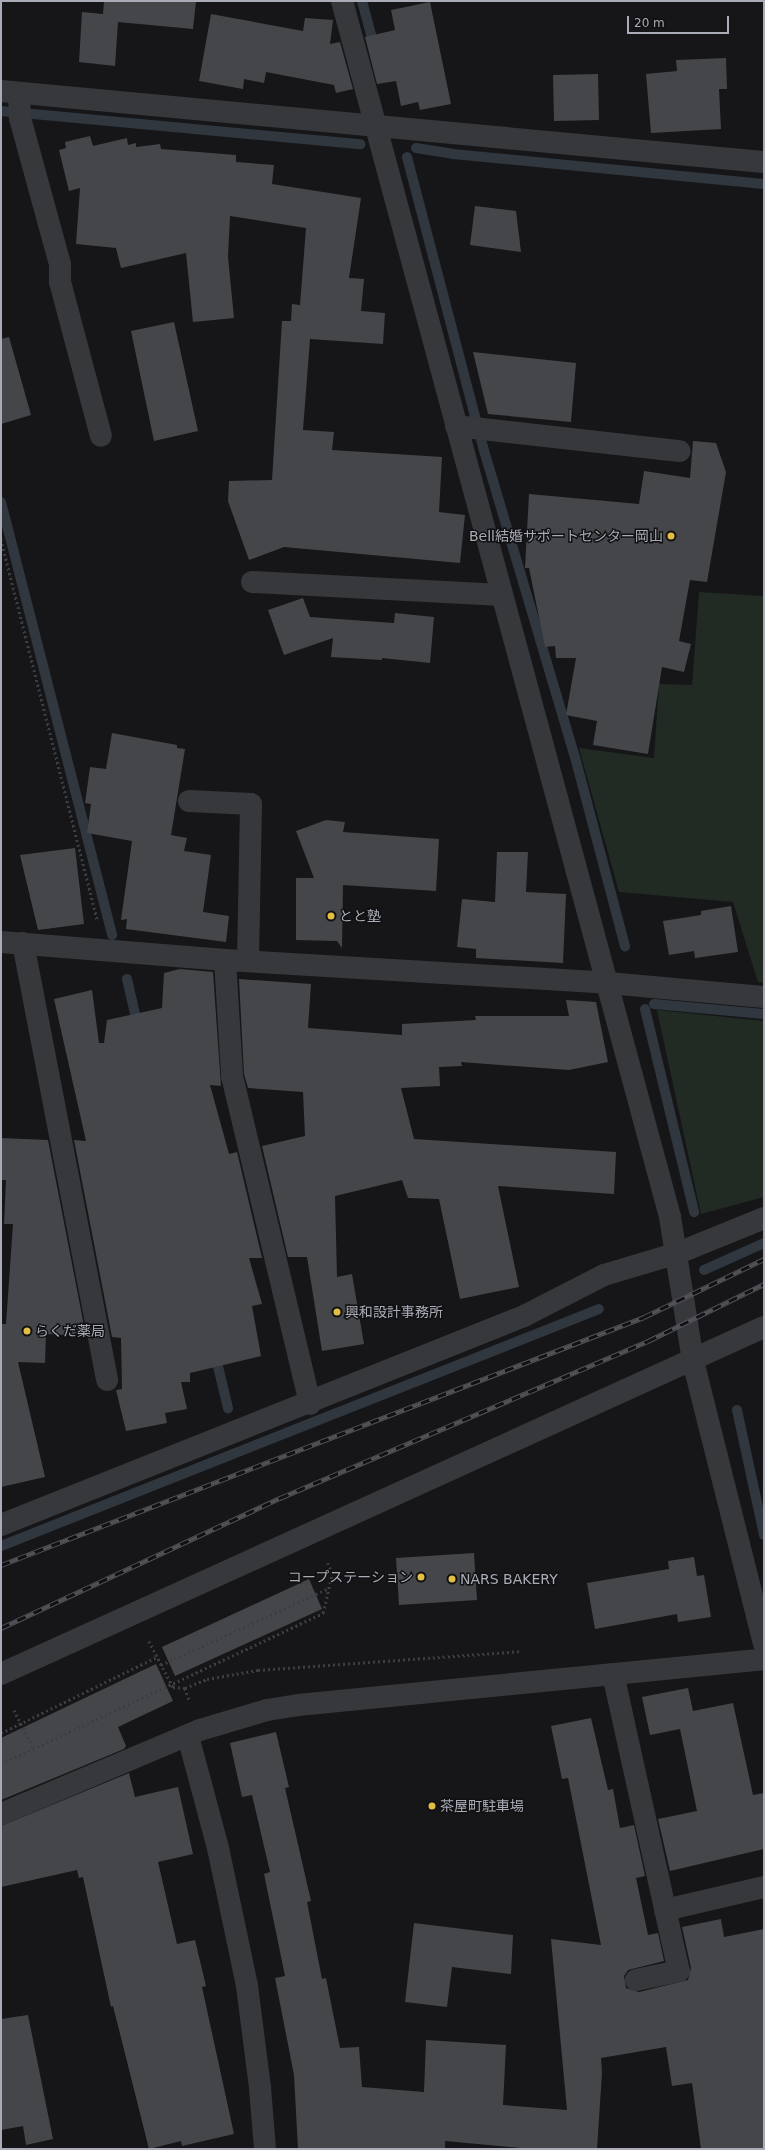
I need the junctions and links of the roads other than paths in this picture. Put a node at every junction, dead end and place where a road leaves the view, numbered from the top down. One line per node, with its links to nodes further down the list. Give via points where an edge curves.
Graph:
1 (342, 1): 3 (street)
2 (15, 102): 3 (street); 6 (street, via 60,264 60,282)
3 (375, 125): 4 (street); 5 (street)
4 (764, 162)
5 (471, 427): 7 (street); 9 (street)
6 (101, 436)
7 (680, 451)
8 (252, 582): 9 (street)
9 (502, 595): 15 (street)
10 (189, 801): 14 (street, via 250,804)
11 (1, 942): 12 (street)
12 (23, 943): 13 (street); 21 (street)
13 (225, 960): 14 (street); 22 (street, via 232,1076)
14 (248, 962): 15 (street)
15 (608, 983): 16 (street); 18 (street)
16 (764, 997)
17 (764, 1218): 18 (street)
18 (678, 1253): 20 (street); 22 (street, via 604,1275 524,1316)
19 (764, 1327): 20 (street)
20 (693, 1361): 24 (street); 26 (street)
21 (107, 1380)
22 (310, 1404): 23 (street)
23 (1, 1525)
24 (764, 1643)
25 (764, 1659): 27 (street)
26 (1, 1674)
27 (613, 1674): 28 (street, via 298,1705 238,1717); 31 (street)
28 (188, 1736): 29 (street); 33 (street, via 218,1848 247,1986)
29 (1, 1814)
30 (764, 1886): 31 (street)
31 (665, 1910): 32 (street, via 679,1971)
32 (636, 1980)
33 (265, 2149)

